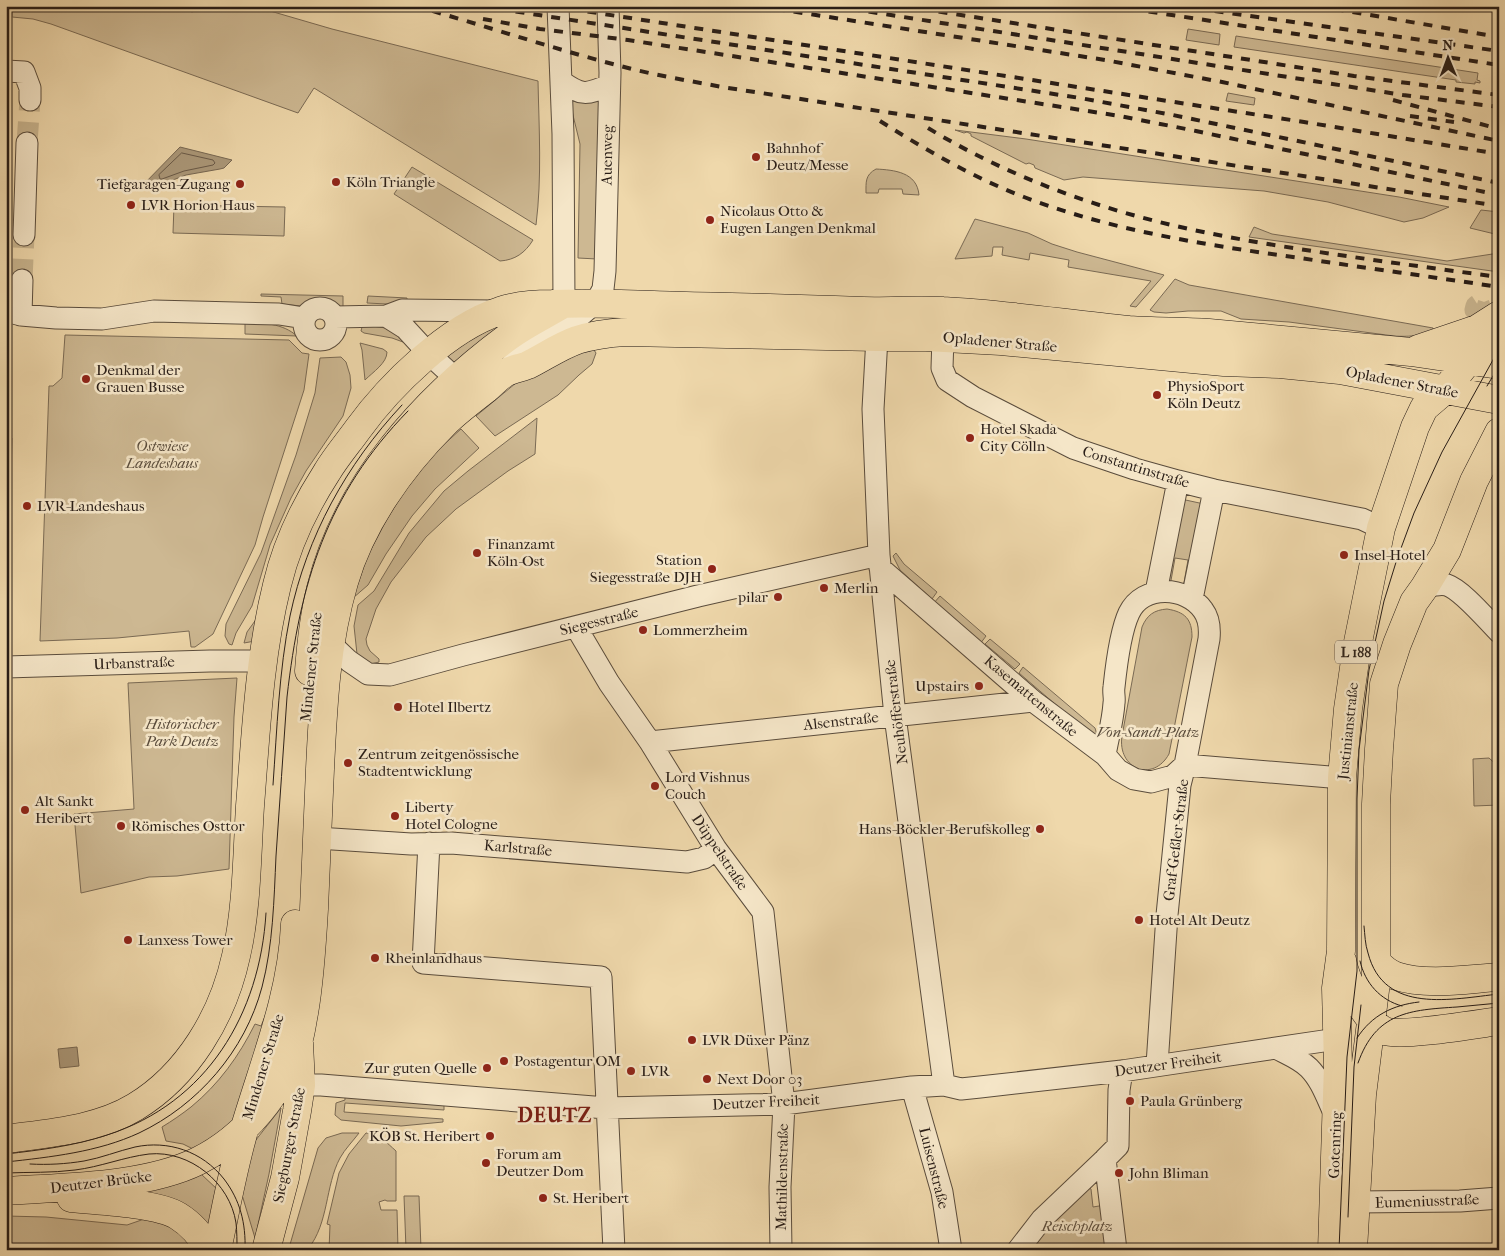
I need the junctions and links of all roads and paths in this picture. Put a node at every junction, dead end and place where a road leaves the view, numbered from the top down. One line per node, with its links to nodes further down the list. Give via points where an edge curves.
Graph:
1 (558, 6): 4 (street)
2 (608, 6): 5 (street, Auenweg)
3 (6, 71): 6 (street, via 24,72 30,88)
4 (561, 81): 5 (street, via 584,93); 10 (street)
5 (609, 85): 10 (street, Auenweg, via 603,289)
6 (30, 100)
7 (27, 143): 8 (street)
8 (24, 235)
9 (22, 280): 12 (street)
10 (580, 307): 11 (main road, via 532,304); 15 (main road, Opladener Straße, via 940,310); 18 (street, via 590,323); 25 (street, via 519,355); 26 (main road, Mindener Straße, via 509,336)
11 (497, 312): 14 (street, via 402,310); 21 (main road, via 467,326)
12 (14, 313): 14 (street, via 102,319 154,311 280,314 304,318 303,328 308,336 317,340 328,339 334,333 335,317)
13 (1499, 315): 20 (main road, via 1477,329)
14 (386, 316): 21 (street, via 405,328)
15 (961, 324): 16 (main road, Opladener Straße); 19 (main road, Opladener Straße); 22 (main road, Opladener Straße); 33 (street, Constantinstraße, via 942,368 947,380 1073,448)
16 (1209, 333): 20 (main road, Opladener Straße); 22 (main road, via 1210,343 1205,347 1172,347)
17 (1499, 333): 23 (main road, L 188)
18 (607, 334): 19 (main road, Opladener Straße); 25 (main road, Opladener Straße, via 575,341)
19 (877, 337): 36 (street, Neuhöfferstraße, via 873,409)
20 (1411, 352): 23 (main road, Opladener Straße)
21 (429, 354): 26 (street); 27 (main road)
22 (1151, 355): 28 (main road, Opladener Straße, via 1340,370)
23 (1468, 360): 24 (main road, Opladener Straße); 28 (main road, Justinianstraße / L 188)
24 (1499, 365)
25 (505, 373): 26 (main road, Mindener Straße)
26 (466, 388): 30 (main road, Mindener Straße); 32 (main road, Mindener Straße, via 451,418)
27 (391, 390): 30 (main road, via 414,385); 43 (main road, via 370,412 326,474 295,531 277,582)
28 (1445, 390): 29 (main road, Opladener Straße); 35 (main road, Justinianstraße / L 188, via 1424,408 1415,427)
29 (1499, 400)
30 (431, 405): 32 (main road); 72 (main road, Mindener Straße, via 381,461 364,487 346,521 321,588 312,633 295,928 286,992)
31 (1499, 432): 37 (main road, Justinianstraße / L 188, via 1474,481 1446,550)
32 (431, 438): 42 (main road, Mindener Straße, via 404,468 367,527 345,579)
33 (1178, 481): 34 (street, Constantinstraße); 38 (street)
34 (1214, 490): 35 (street, Constantinstraße, via 1362,519); 39 (street)
35 (1381, 528): 50 (main road, Justinianstraße / L 188, via 1357,647)
36 (879, 561): 40 (street, Siegesstraße, via 706,594); 45 (street, Kasemattenstraße); 46 (street, Neuhöfferstraße)
37 (1424, 588): 41 (street, via 1446,585 1454,589); 55 (main road, Justinianstraße / L 188, via 1408,614 1384,684 1376,804)
38 (1156, 592): 39 (street, via 1168,591); 48 (street, via 1140,599 1130,610 1114,690 1115,701)
39 (1192, 599): 49 (street, via 1204,611 1210,626)
40 (576, 627): 42 (street, Siegesstraße, via 390,675 368,674); 47 (street, Düppelstraße, via 609,683)
41 (1499, 632)
42 (330, 643): 51 (main road, Mindener Straße, via 323,703)
43 (262, 660): 44 (street, Urbanstraße); 73 (main road, via 237,954 211,1024 187,1062 152,1095 131,1109 95,1124)
44 (6, 667)
45 (1033, 701): 46 (street, Alsenstraße); 48 (street, Kasemattenstraße)
46 (895, 716): 47 (street, Alsenstraße); 67 (street, Neuhöfferstraße)
47 (650, 742): 53 (street, Düppelstraße)
48 (1102, 753): 49 (street, Kasemattenstraße, via 1118,770 1134,779 1151,782 1173,776)
49 (1186, 765): 50 (street); 64 (street, Graf-Geßler-Straße, via 1180,785 1169,895)
50 (1342, 778): 54 (main road, Justinianstraße / L 188)
51 (317, 838): 52 (street, Karlstraße); 61 (main road, Mindener Straße, via 312,933)
52 (429, 843): 53 (street, Karlstraße, via 687,862 704,858); 70 (street, via 423,963 601,977)
53 (716, 849): 69 (street, Düppelstraße, via 763,912)
54 (1341, 951): 58 (main road, via 1349,984); 60 (main road, Justinianstraße / L 188, via 1336,988)
55 (1377, 962): 57 (main road, via 1395,976); 58 (main road, Justinianstraße / L 188)
56 (1499, 978): 57 (main road)
57 (1432, 981): 58 (main road, via 1396,991)
58 (1371, 1011): 59 (main road, via 1384,1031 1396,1032); 60 (main road); 63 (main road, Justinianstraße / L 188)
59 (1499, 1021)
60 (1338, 1039): 62 (street, Deutzer Freiheit); 71 (main road, Gotenring / L 188)
61 (299, 1040): 66 (main road, Siegburger Straße); 72 (main road, Mindener Straße, via 275,1089)
62 (1276, 1048): 64 (street, Deutzer Freiheit); 71 (street, via 1310,1068)
63 (1369, 1048): 77 (main road, Gotenring / L 188, via 1362,1095)
64 (1157, 1065): 65 (street, Deutzer Freiheit)
65 (1122, 1070): 67 (street, Deutzer Freiheit, via 961,1089); 74 (street, via 1118,1090 1118,1146)
66 (301, 1085): 70 (street, Deutzer Freiheit); 72 (street); 80 (main road, Siegburger Straße, via 285,1178)
67 (944, 1085): 68 (street, Deutzer Freiheit)
68 (912, 1087): 69 (street, Deutzer Freiheit); 83 (street, Luisenstraße, via 942,1192)
69 (784, 1104): 70 (street, Deutzer Freiheit); 82 (street, Mathildenstraße)
70 (606, 1108): 81 (street)
71 (1336, 1118): 86 (main road, Gotenring / L 188)
72 (252, 1120): 75 (main road, Deutzer Brücke, via 202,1159 163,1174 95,1184); 79 (main road, via 230,1187)
73 (6, 1139)
74 (1105, 1159): 84 (street, via 1042,1219); 85 (street)
75 (8, 1191): 78 (main road, via 156,1208 177,1216 197,1232)
76 (1499, 1198): 77 (street, Eumeniusstraße)
77 (1355, 1202): 87 (main road, Gotenring / L 188)
78 (209, 1250)
79 (217, 1250)
80 (266, 1250)
81 (614, 1250)
82 (781, 1250)
83 (951, 1250)
84 (1018, 1250)
85 (1116, 1250)
86 (1332, 1250)
87 (1353, 1250)

